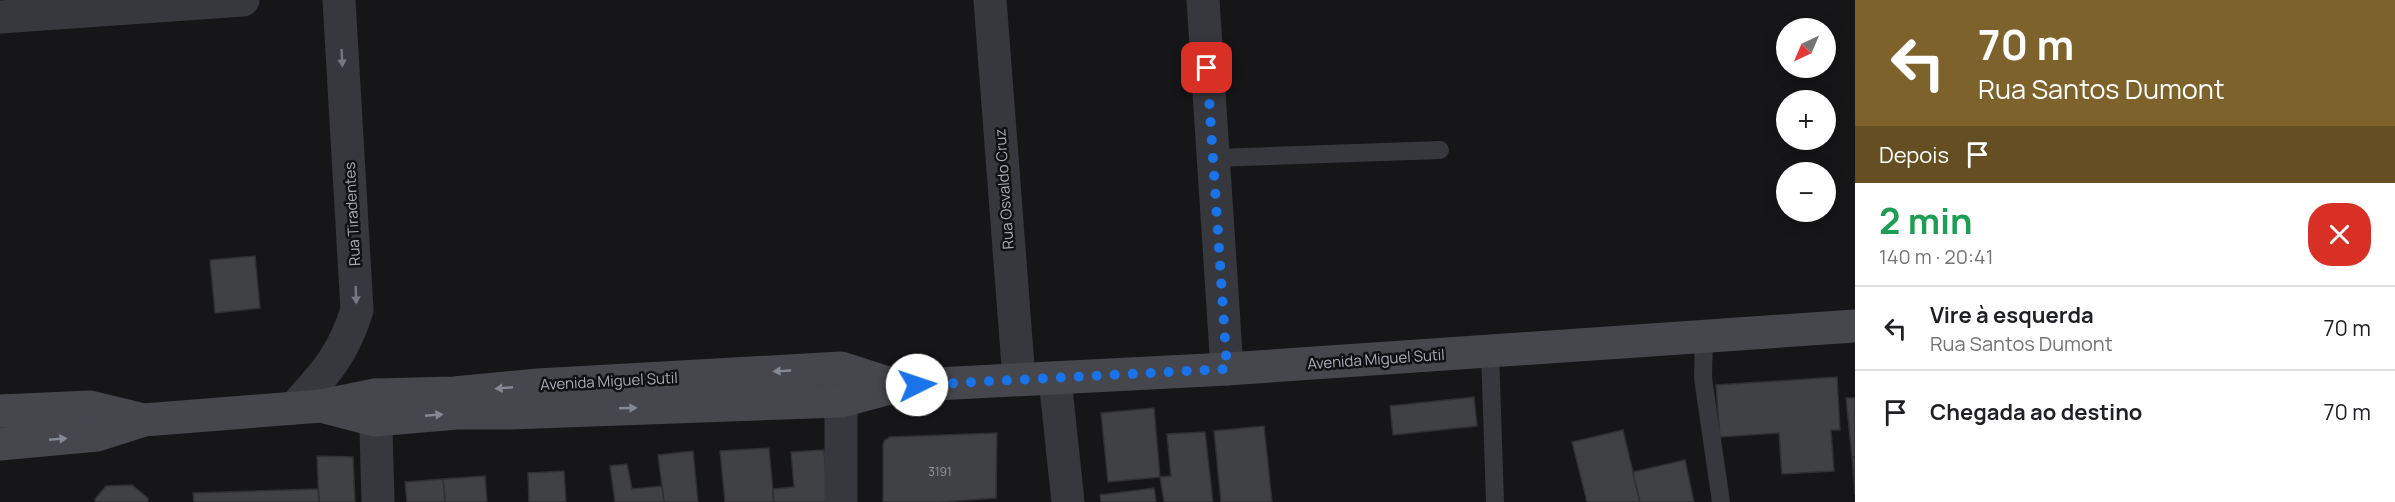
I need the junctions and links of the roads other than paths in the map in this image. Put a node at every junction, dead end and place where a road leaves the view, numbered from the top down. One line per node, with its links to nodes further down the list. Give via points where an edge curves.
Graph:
1 (243, 0): 5 (street)
2 (339, 0): 17 (street, Rua Tiradentes, one-way to 17, via 357,310 338,357)
3 (990, 0): 13 (street, Rua Osvaldo Cruz)
4 (1203, 0): 7 (street)
5 (0, 17)
6 (1440, 150): 7 (lane)
7 (1213, 158): 12 (street)
8 (1855, 326): 9 (main road, Avenida Miguel Sutil)
9 (1704, 336): 10 (main road, Avenida Miguel Sutil); 26 (lane, via 1703,378)
10 (1490, 351): 12 (main road, Avenida Miguel Sutil); 25 (lane)
11 (841, 368): 15 (main road, Avenida Miguel Sutil); 16 (street); 18 (main road, Avenida Miguel Sutil, one-way to 18, via 549,384 454,393)
12 (1227, 369): 14 (main road, Avenida Miguel Sutil)
13 (1019, 379): 14 (main road, Avenida Miguel Sutil); 15 (main road, Avenida Miguel Sutil)
14 (1055, 379): 24 (street)
15 (897, 386): 16 (main road, Avenida Miguel Sutil)
16 (841, 401): 18 (main road, Avenida Miguel Sutil, one-way to 16, via 510,413); 23 (street)
17 (308, 407): 18 (main road, Avenida Miguel Sutil); 20 (main road, Avenida Miguel Sutil)
18 (375, 407): 22 (street)
19 (0, 411): 20 (main road, Avenida Miguel Sutil, via 90,407)
20 (144, 420): 21 (main road, Avenida Miguel Sutil, one-way to 20, via 97,435)
21 (0, 444)
22 (378, 502)
23 (841, 502)
24 (1068, 502)
25 (1495, 502)
26 (1720, 502)

